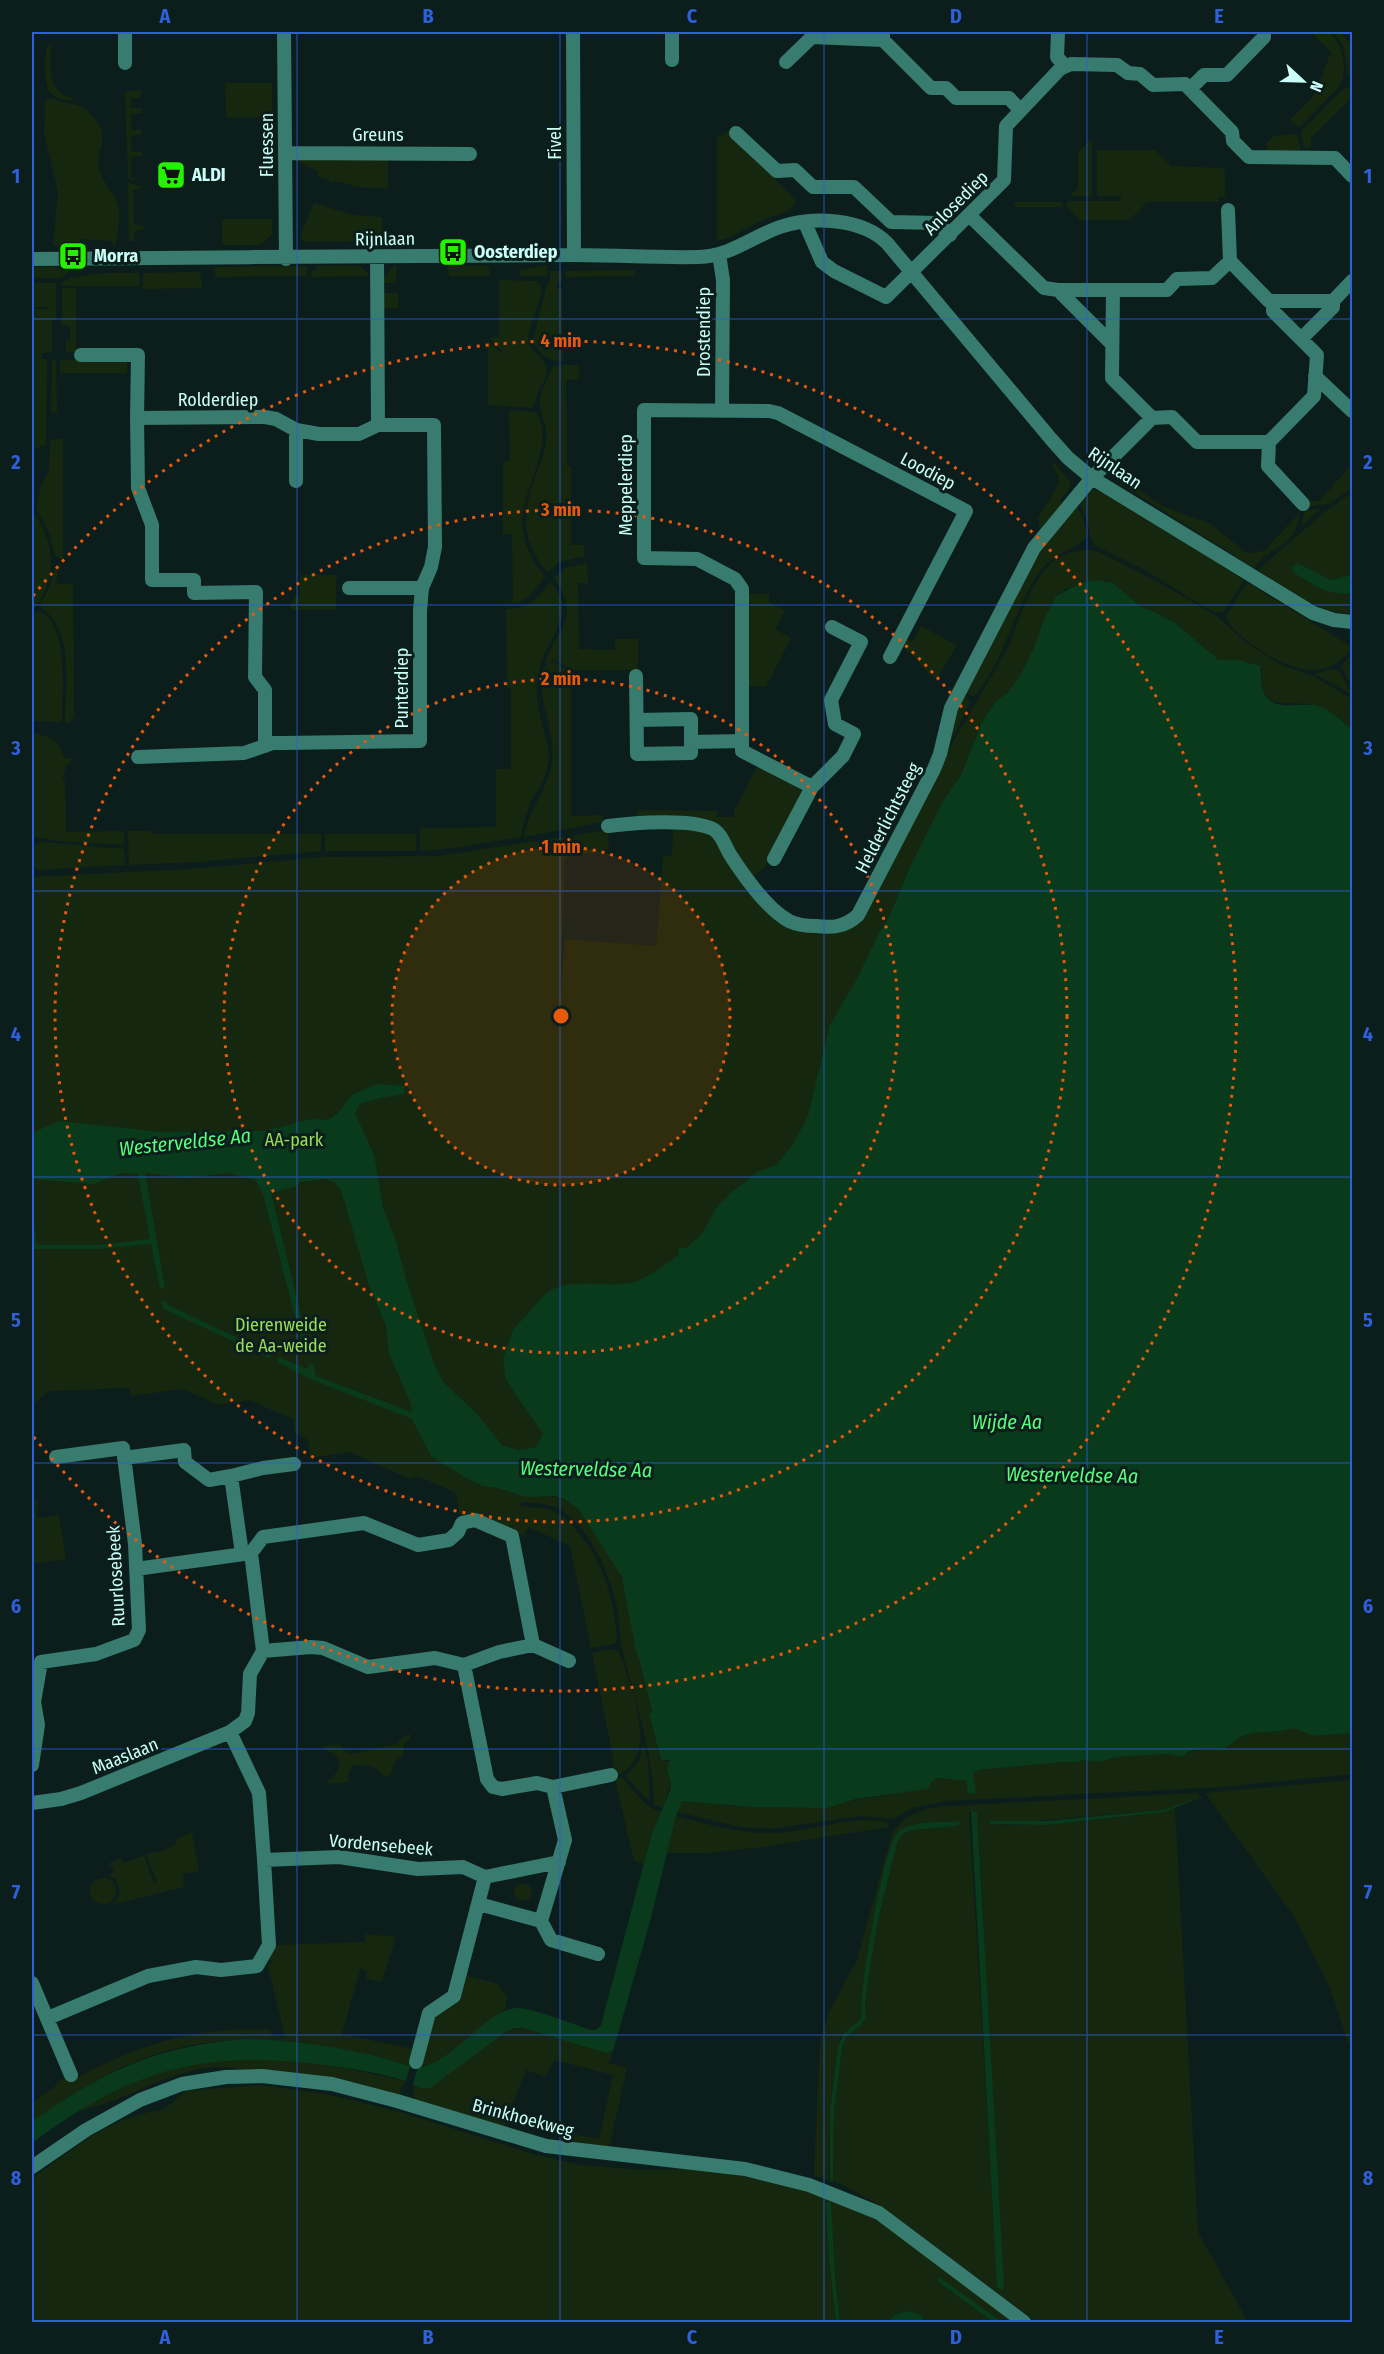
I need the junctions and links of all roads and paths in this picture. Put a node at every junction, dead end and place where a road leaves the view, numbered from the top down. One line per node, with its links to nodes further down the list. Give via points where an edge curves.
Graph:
1 (125, 32): 11 (street)
2 (284, 32): 16 (street, Fluessen)
3 (573, 32): 24 (street, Fivel)
4 (672, 32): 9 (street)
5 (1058, 32): 12 (street, via 1057,57)
6 (1264, 32): 13 (street, via 1264,37 1227,75 1204,75)
7 (823, 35): 8 (street); 10 (street, via 812,37)
8 (883, 36): 14 (street, via 931,88 946,88 956,98 1009,98)
9 (672, 60)
10 (786, 62)
11 (125, 63)
12 (1065, 66): 13 (street, via 1118,65 1128,74 1140,74 1153,85 1185,84); 14 (street, Anlosediep)
13 (1190, 89): 18 (street, via 1232,132 1233,141 1249,157 1335,158)
14 (1020, 110): 20 (street, Anlosediep, via 1006,126 1004,180)
15 (736, 134): 22 (street, via 777,171 795,170 813,188 854,187 891,222 937,223)
16 (285, 153): 17 (street, Greuns); 27 (street, Fluessen)
17 (470, 154)
18 (1353, 176)
19 (1228, 210): 28 (street)
20 (969, 215): 22 (street, Anlosediep); 31 (street, via 1044,288)
21 (805, 223): 23 (street, Rijnlaan, via 779,228); 29 (street, Rijnlaan, via 843,222 867,228 881,237); 29 (street, via 822,262 834,272 886,297)
22 (950, 235): 29 (street, Anlosediep)
23 (719, 254): 24 (street, Rijnlaan); 39 (street, Drostendiep, via 723,280)
24 (574, 255): 25 (street, Rijnlaan)
25 (377, 257): 27 (street, Rijnlaan); 43 (street)
26 (32, 259): 27 (street, Rijnlaan)
27 (286, 259)
28 (1230, 261): 32 (street, via 1212,278 1177,279 1167,290); 33 (street)
29 (912, 273): 46 (street, Rijnlaan, via 1051,439)
30 (1353, 281): 34 (street)
31 (1058, 290): 32 (street); 36 (street)
32 (1113, 290): 36 (street)
33 (1273, 301): 34 (street); 35 (street, via 1273,311)
34 (1333, 301): 35 (street, via 1333,307)
35 (1301, 339): 38 (street, via 1317,355)
36 (1112, 344): 42 (street, via 1112,378)
37 (81, 355): 41 (street, via 138,355)
38 (1315, 376): 40 (street); 45 (street, via 1314,396)
39 (722, 411): 53 (street, Loodiep, via 778,413 966,511); 56 (street, Meppelerdiep, via 644,410 644,558 697,560 739,583)
40 (1353, 411)
41 (137, 418): 44 (street, Rolderdiep, via 266,417); 58 (street, via 138,488 152,525 152,580 194,580 194,592 256,592 255,677 265,690)
42 (1152, 418): 45 (street, via 1172,417 1197,442); 46 (street, Helderlichtsteeg)
43 (378, 425): 44 (street, Rolderdiep, via 359,434); 50 (street, Punterdiep, via 434,425 435,547)
44 (296, 430): 47 (street)
45 (1269, 442): 48 (street, via 1268,466)
46 (1092, 478): 51 (street, Rijnlaan, via 1313,613); 61 (street, Helderlichtsteeg, via 1034,548 951,708 934,769 852,920 824,927 796,924 782,916 750,883 712,829 657,822)
47 (296, 481)
48 (1303, 504)
49 (349, 588): 50 (street)
50 (422, 588): 58 (street, Punterdiep, via 420,741)
51 (1353, 622)
52 (832, 627): 60 (street, via 861,642 831,700 835,724 854,734 843,756)
53 (890, 657)
54 (636, 676): 55 (street)
55 (637, 720): 57 (street, via 691,719); 57 (street, via 637,754 691,753)
56 (742, 741): 57 (street); 60 (street, via 742,751)
57 (691, 742)
58 (265, 746): 59 (street, Punterdiep, via 244,753)
59 (138, 757)
60 (812, 787): 62 (street)
61 (608, 826)
62 (774, 860)
63 (56, 1457): 64 (street, via 123,1448)
64 (124, 1458): 66 (street, via 184,1450 185,1462 209,1480); 68 (street, Ruurlosebeek)
65 (294, 1464): 66 (street)
66 (231, 1476): 67 (street)
67 (247, 1553): 68 (street); 69 (street, via 263,1537 364,1522 418,1545 449,1540 462,1523 476,1520 512,1536); 70 (street)
68 (136, 1569): 74 (street, Ruurlosebeek, via 139,1630 134,1641 96,1654 41,1662 34,1702 38,1725)
69 (533, 1645): 71 (street); 72 (street)
70 (263, 1651): 72 (street, via 323,1647 368,1667 435,1658); 73 (street, via 250,1674 245,1721)
71 (569, 1661)
72 (464, 1665): 76 (street, via 487,1779 502,1789 537,1783)
73 (230, 1732): 77 (street, Maaslaan, via 81,1793); 78 (street, via 259,1793)
74 (32, 1765)
75 (611, 1775): 76 (street)
76 (553, 1787): 79 (street, via 565,1840)
77 (32, 1803)
78 (264, 1860): 80 (street, Vordensebeek, via 339,1857 418,1869 463,1867); 85 (street, via 269,1945 256,1965 221,1970 196,1967 148,1976)
79 (559, 1862): 80 (street); 82 (street)
80 (485, 1877): 81 (street)
81 (479, 1904): 82 (street); 86 (street, via 454,1996 429,2013)
82 (541, 1921): 83 (street, via 550,1940)
83 (598, 1954)
84 (32, 1983): 85 (street)
85 (48, 2018): 87 (street)
86 (416, 2062)
87 (71, 2075)
88 (32, 2167): 89 (street, Brinkhoekweg, via 140,2100 182,2084 262,2076 332,2084 546,2146 745,2169 809,2185 879,2214)
89 (1024, 2322)

